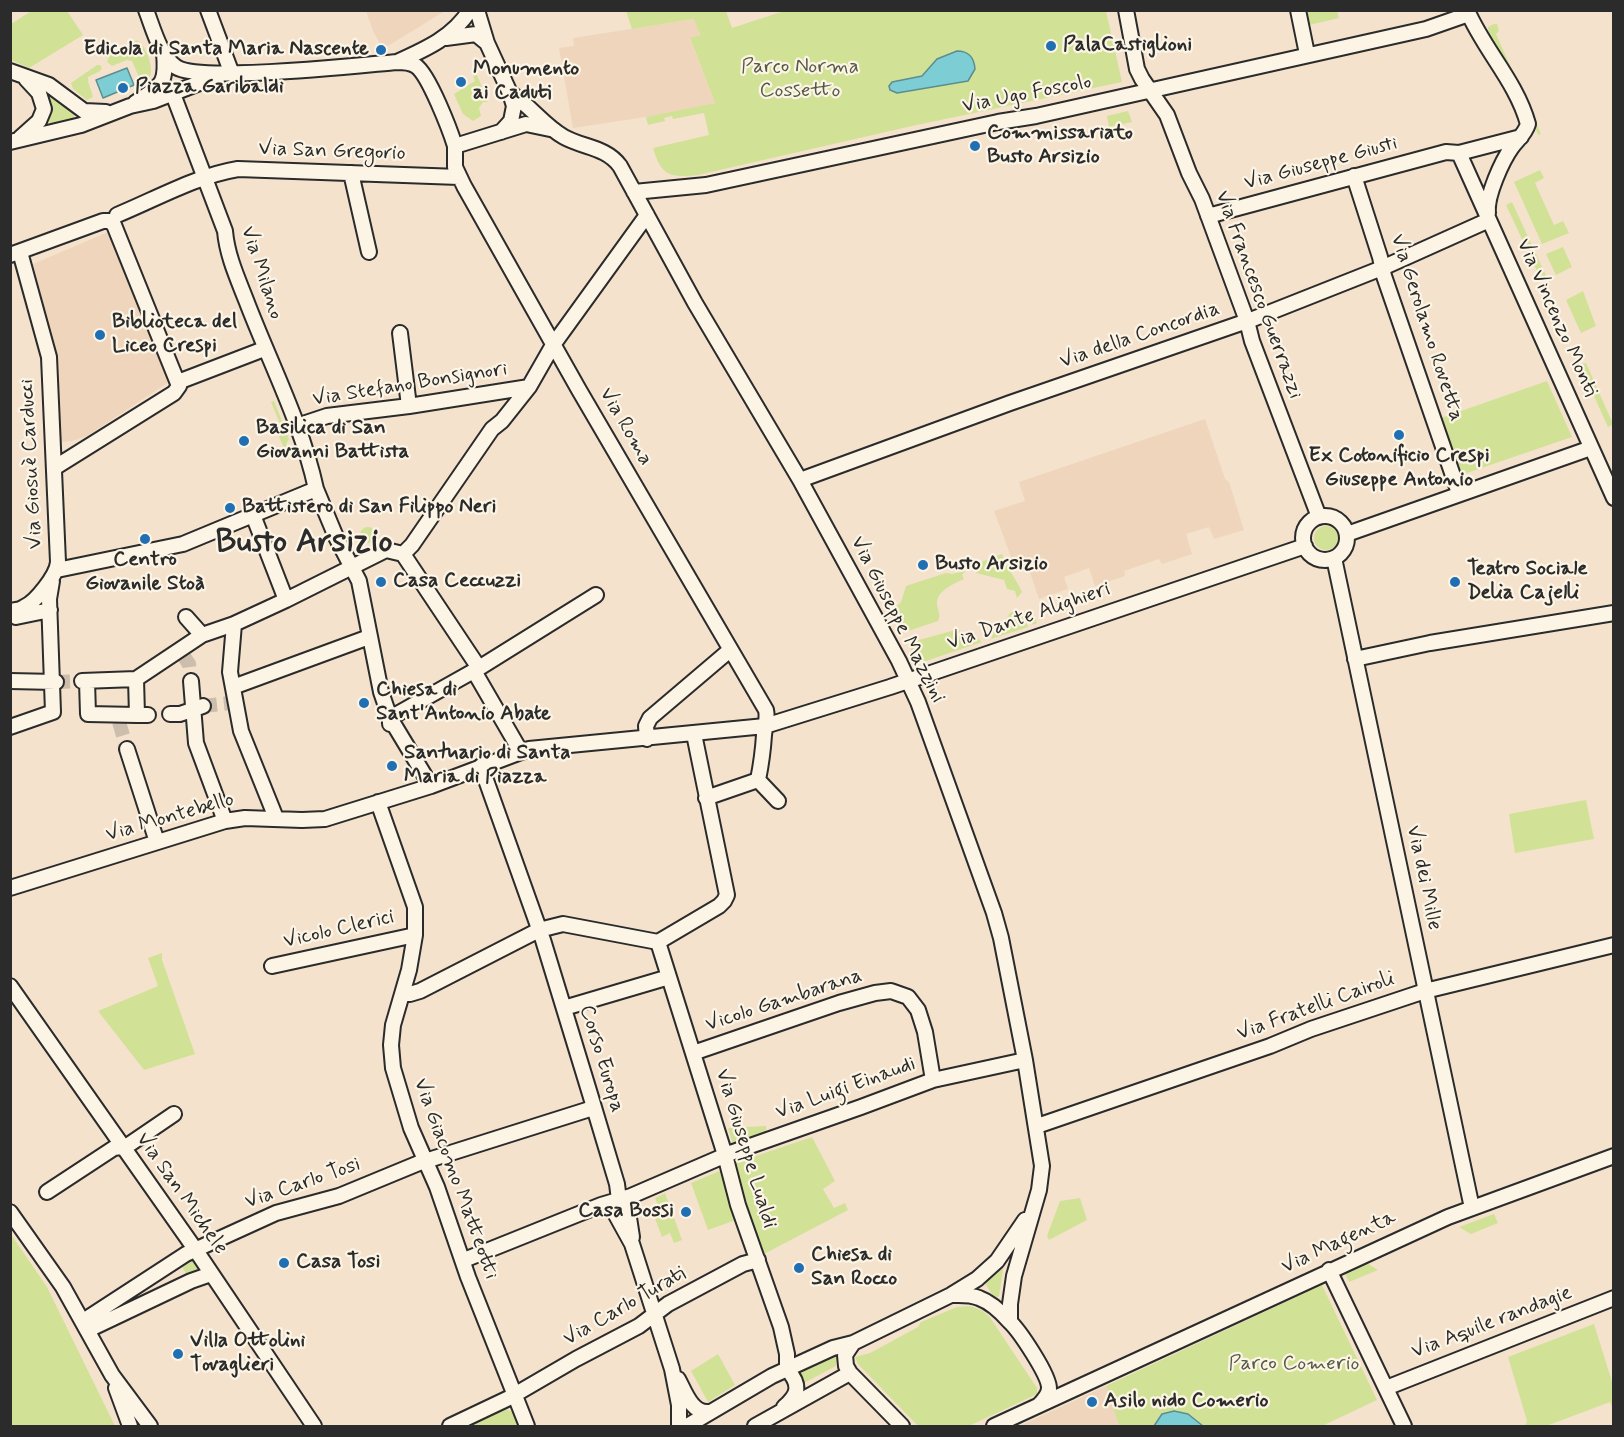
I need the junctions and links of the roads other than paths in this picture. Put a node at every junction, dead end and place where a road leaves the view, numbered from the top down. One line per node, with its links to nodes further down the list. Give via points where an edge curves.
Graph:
1 (146, 10): 11 (street)
2 (208, 10): 15 (street)
3 (470, 10): 8 (street)
4 (477, 10): 9 (street)
5 (1125, 10): 17 (street, Via Francesco Guerrazzi, via 1137,69)
6 (1298, 10): 12 (street)
7 (1468, 12): 12 (street, Via Ugo Foscolo, via 1426,29); 24 (street, via 1510,80 1526,117 1528,124)
8 (444, 38): 9 (street, via 476,34); 10 (street)
9 (487, 43): 18 (street)
10 (430, 47): 13 (street); 16 (street, via 425,67)
11 (164, 53): 15 (street, via 183,70); 20 (street, via 166,75 159,86)
12 (1307, 54): 17 (street, Via Ugo Foscolo)
13 (398, 62): 15 (street); 16 (street, via 415,65)
14 (15, 72): 20 (street, via 49,85 84,111); 25 (street, via 30,81 44,109 39,121)
15 (227, 74): 19 (street)
16 (427, 83): 21 (street)
17 (1150, 91): 33 (street, Via Ugo Foscolo, via 706,185); 35 (street, Via Francesco Guerrazzi, via 1167,115)
18 (510, 93): 22 (street); 23 (street, via 513,114)
19 (173, 94): 20 (street); 32 (street, Via Milano)
20 (124, 109): 25 (street, via 81,125)
21 (448, 124): 26 (street, via 458,135); 27 (street, Via Roma)
22 (554, 130): 23 (street, via 530,124); 33 (street, Via Giuseppe Mazzini, via 612,156)
23 (501, 132): 26 (street)
24 (1521, 136): 28 (street, Via Giuseppe Giusti); 37 (street, via 1490,194)
25 (15, 140)
26 (472, 140): 27 (street)
27 (455, 146): 31 (street, Via Roma, via 454,162)
28 (1452, 152): 30 (street, Via Giuseppe Giusti); 37 (street, Via Vincenzo Monti)
29 (351, 173): 31 (street, Via San Gregorio); 32 (street, Via San Gregorio, via 238,169); 38 (street)
30 (1354, 176): 35 (street, Via Giuseppe Giusti); 40 (street, Via Gerolamo Rovetta)
31 (459, 177): 43 (street, Via Roma)
32 (205, 178): 36 (street, Via San Gregorio); 44 (street, Via Milano, via 225,231 226,249)
33 (634, 192): 34 (street, Via Giuseppe Mazzini)
34 (647, 215): 43 (street); 51 (street, Via Giuseppe Mazzini, via 694,303)
35 (1208, 216): 41 (street, Via Francesco Guerrazzi)
36 (116, 220): 39 (street, Via San Gregorio, via 103,221); 45 (street)
37 (1489, 220): 40 (street, Via della Concordia); 49 (street, Via Vincenzo Monti)
38 (369, 252)
39 (15, 254): 50 (street, Via Giosuè Carducci, via 48,357)
40 (1382, 268): 41 (street, Via della Concordia); 53 (street, Via Gerolamo Rovetta)
41 (1247, 321): 51 (street, Via della Concordia); 56 (street, Via Francesco Guerrazzi)
42 (400, 333): 47 (street)
43 (553, 345): 46 (street); 73 (street, Via Roma)
44 (264, 349): 45 (street); 48 (street, Via Milano)
45 (178, 385): 50 (street)
46 (529, 387): 47 (street, Via Stefano Bonsignori); 59 (street, via 492,429)
47 (409, 406): 48 (street, Via Stefano Bonsignori, via 327,416)
48 (297, 426): 52 (street, Via Milano)
49 (1591, 448): 53 (street); 54 (street, Via Vincenzo Monti)
50 (54, 468): 62 (street, Via Giosuè Carducci, via 58,562)
51 (800, 480): 77 (street, Via Giuseppe Mazzini)
52 (316, 489): 55 (street); 61 (street, Via Milano)
53 (1459, 493): 57 (street)
54 (1614, 498)
55 (248, 517): 62 (street, via 183,544); 64 (street)
56 (1319, 517): 57 (street, via 1335,519); 58 (street, via 1304,531)
57 (1347, 534): 60 (street, via 1344,548)
58 (1305, 546): 60 (street, via 1316,558); 77 (street, Via Dante Alighieri)
59 (403, 554): 61 (street, via 386,550); 75 (street)
60 (1334, 558): 74 (street, Via dei Mille)
61 (356, 574): 64 (street); 72 (street)
62 (54, 575): 65 (street, Via Giosuè Carducci); 66 (street, via 32,602)
63 (596, 595): 75 (street)
64 (284, 602): 70 (street)
65 (50, 610): 69 (street); 80 (street, Via Giosuè Carducci)
66 (10, 611)
67 (1614, 613): 74 (street)
68 (186, 617): 71 (street)
69 (10, 618)
70 (234, 624): 71 (street); 81 (street, via 230,672)
71 (201, 635): 76 (street, via 182,652)
72 (369, 637): 81 (street); 84 (street)
73 (730, 650): 85 (street, Via Roma, via 766,710); 88 (street, via 650,718)
74 (1355, 659): 108 (street, Via dei Mille)
75 (476, 669): 84 (street); 90 (street)
76 (136, 679): 76 (street, via 85,681 88,714 117,718 143,715)
77 (908, 680): 85 (street, Via Dante Alighieri); 112 (street, Via Giuseppe Mazzini, via 994,913)
78 (10, 681): 80 (street)
79 (190, 681): 82 (street)
80 (54, 682): 86 (street, Via Giosuè Carducci, via 53,712)
81 (233, 687): 97 (street, via 241,731)
82 (198, 708): 83 (street); 98 (street, via 196,743)
83 (170, 714)
84 (391, 722): 93 (street)
85 (765, 726): 87 (street, Via Dante Alighieri); 92 (street, Via Roma)
86 (10, 727)
87 (694, 734): 88 (street, Via Dante Alighieri); 94 (street)
88 (647, 739): 90 (street, Via Montebello)
89 (127, 749): 99 (street)
90 (521, 752): 91 (street, Via Montebello)
91 (481, 766): 93 (street, Via Montebello); 101 (street, Corso Europa)
92 (758, 780): 94 (street); 95 (street)
93 (431, 786): 96 (street, Via Montebello)
94 (706, 798): 103 (street, via 726,898)
95 (778, 801)
96 (378, 802): 97 (street, Via Montebello, via 320,819); 102 (street, Via Giacomo Matteotti, via 414,902)
97 (276, 818): 98 (street, Via Montebello)
98 (225, 819): 99 (street, Via Montebello)
99 (157, 842): 100 (street, Via Montebello)
100 (10, 888)
101 (539, 930): 103 (street, via 563,924); 109 (street, via 420,991); 110 (street, Corso Europa)
102 (415, 934): 105 (street, Vicolo Clerici); 109 (street, Via Giacomo Matteotti)
103 (658, 942): 106 (street, Via Giuseppe Lualdi)
104 (1614, 945): 108 (street, Via Fratelli Cairoli)
105 (272, 966)
106 (669, 977): 110 (street); 111 (street, Via Giuseppe Lualdi)
107 (10, 987): 117 (street, Via San Michele)
108 (1425, 991): 116 (street, Via Fratelli Cairoli); 124 (street, Via dei Mille)
109 (403, 993): 120 (street, Via Giacomo Matteotti, via 393,1025 391,1056 411,1128)
110 (564, 1008): 114 (street, Corso Europa)
111 (693, 1053): 113 (street, Vicolo Gambarana, via 864,995 891,991 914,1003); 118 (street, Via Giuseppe Lualdi)
112 (1025, 1060): 113 (street, Via Luigi Einaudi); 116 (street, Via Giuseppe Mazzini)
113 (933, 1080): 118 (street, Via Luigi Einaudi)
114 (594, 1108): 120 (street, Via Carlo Tosi); 122 (street, Corso Europa)
115 (174, 1114): 117 (street)
116 (1037, 1126): 123 (street, Via Giuseppe Mazzini, via 1042,1177)
117 (122, 1146): 121 (street); 126 (street, Via San Michele)
118 (725, 1155): 122 (street, Via Luigi Einaudi); 128 (street, Via Giuseppe Lualdi)
119 (1614, 1156): 124 (street, Via Magenta)
120 (426, 1161): 126 (street, Via Carlo Tosi, via 339,1196 276,1213); 127 (street, Via Giacomo Matteotti)
121 (47, 1192)
122 (619, 1200): 127 (street, Via Luigi Einaudi); 133 (street, Corso Europa, via 616,1215 632,1244)
123 (1033, 1208): 131 (street, Via Giuseppe Mazzini, via 998,1261); 134 (street, Via Giuseppe Mazzini, via 1014,1276)
124 (1472, 1208): 129 (street, Via Magenta)
125 (10, 1212): 135 (street)
126 (195, 1249): 130 (street, Via San Michele); 135 (street, Via Carlo Tosi)
127 (464, 1260): 144 (street, Via Giacomo Matteotti)
128 (758, 1260): 133 (street, Via Carlo Turati, via 668,1304); 138 (street, Via Giuseppe Lualdi, via 784,1337)
129 (1329, 1270): 142 (street, Via Magenta); 143 (street)
130 (211, 1274): 135 (street); 150 (street, Via San Michele)
131 (951, 1295): 134 (street, via 979,1298); 136 (street, Via Giuseppe Mazzini)
132 (1614, 1298): 143 (street, Via Aquile randagie)
133 (655, 1315): 137 (street, Corso Europa); 144 (street, Via Carlo Turati)
134 (1010, 1322): 140 (street)
135 (86, 1326): 141 (street)
136 (853, 1343): 138 (street, Via Giuseppe Mazzini); 139 (street, via 845,1359)
137 (672, 1369): 146 (street, Corso Europa, via 692,1404); 153 (street, Corso Europa)
138 (787, 1369): 146 (street, Via Giuseppe Mazzini); 147 (street, Via Giuseppe Lualdi, via 795,1381 796,1394)
139 (850, 1373): 147 (street); 156 (street)
140 (1045, 1374): 142 (street, Via Magenta, via 1066,1386); 145 (street, via 1049,1390)
141 (112, 1375): 148 (street); 149 (street)
142 (1088, 1383): 145 (street, Via Magenta)
143 (1386, 1388): 158 (street)
144 (515, 1395): 151 (street, Via Carlo Turati); 152 (street, Via Giacomo Matteotti)
145 (1036, 1407): 157 (street, Via Magenta)
146 (709, 1413): 154 (street, Via Giuseppe Mazzini)
147 (775, 1414): 155 (street)
148 (130, 1426)
149 (150, 1426)
150 (314, 1426)
151 (450, 1426)
152 (527, 1426)
153 (679, 1426)
154 (687, 1426)
155 (755, 1426)
156 (902, 1426)
157 (994, 1426)
158 (1404, 1426)

